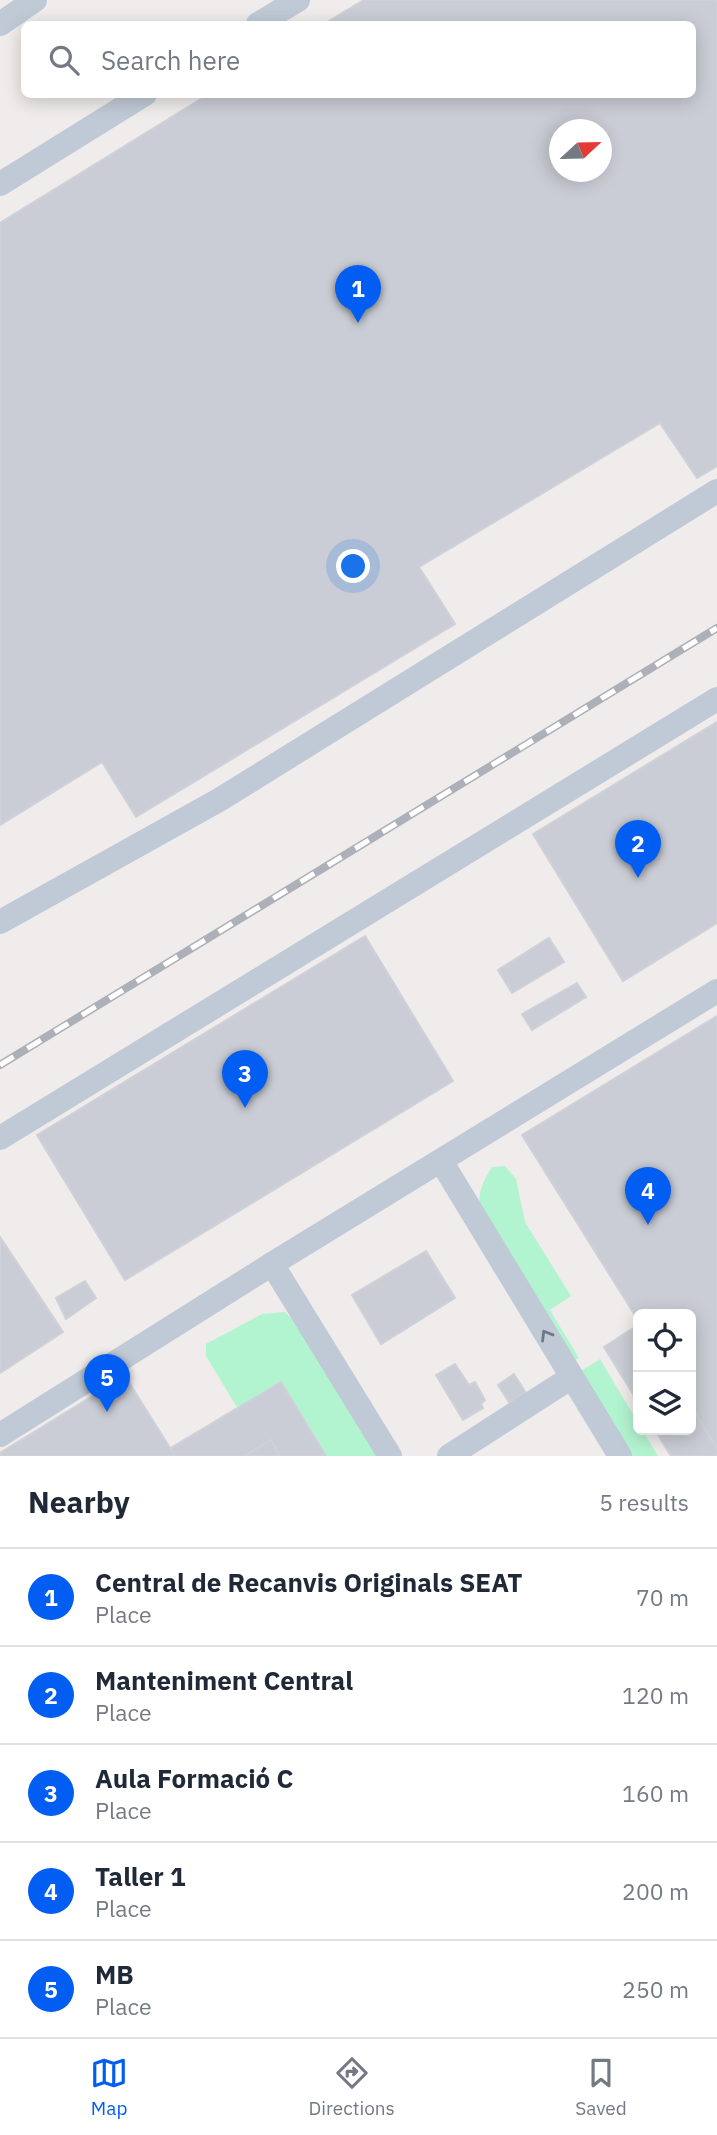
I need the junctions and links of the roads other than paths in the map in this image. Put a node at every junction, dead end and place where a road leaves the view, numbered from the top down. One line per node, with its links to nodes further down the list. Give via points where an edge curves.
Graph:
1 (35, 0): 4 (lane)
2 (298, 0): 3 (lane)
3 (263, 21)
4 (0, 24)
5 (139, 98): 6 (lane)
6 (0, 184)
7 (717, 491): 9 (lane, via 219,800)
8 (717, 699): 11 (lane)
9 (0, 922)
10 (717, 991): 12 (lane)
11 (0, 1138)
12 (441, 1161): 13 (lane); 14 (lane, one-way to 12)
13 (272, 1264): 15 (lane); 16 (lane)
14 (572, 1377): 17 (lane); 18 (lane)
15 (0, 1435)
16 (390, 1456)
17 (449, 1456)
18 (620, 1456)

